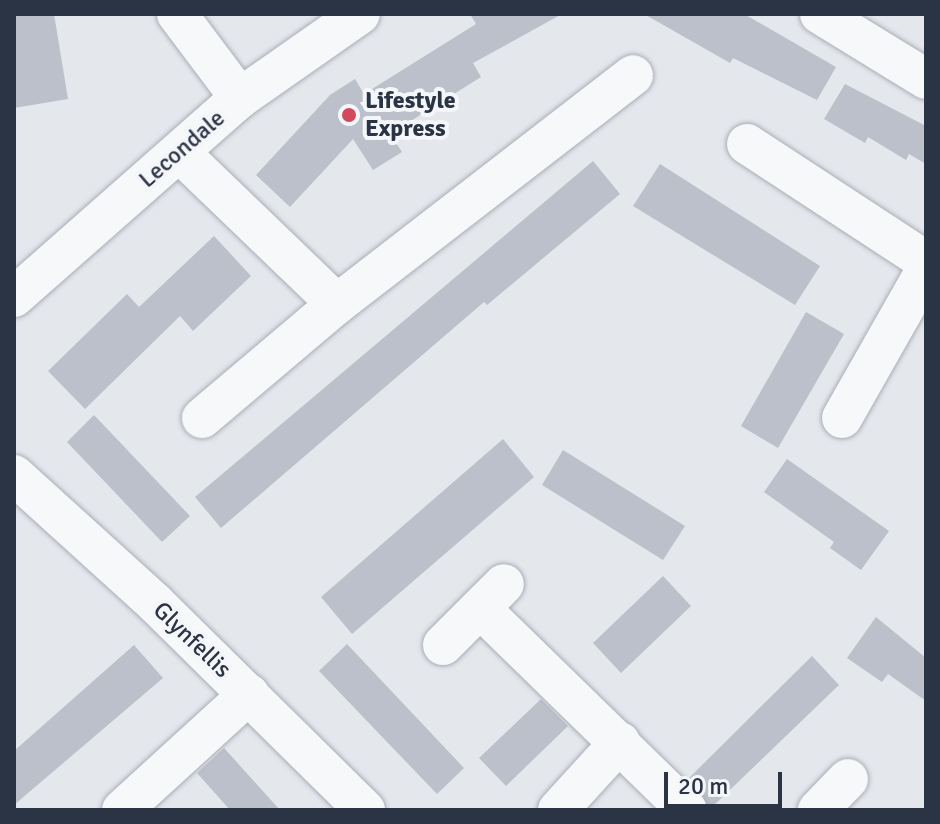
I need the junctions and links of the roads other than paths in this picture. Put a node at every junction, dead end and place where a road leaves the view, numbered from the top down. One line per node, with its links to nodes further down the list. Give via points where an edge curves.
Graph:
1 (177, 14): 7 (street)
2 (360, 14): 7 (street, Lecondale)
3 (820, 14): 4 (street)
4 (871, 27): 6 (street)
5 (633, 75): 13 (street)
6 (926, 79)
7 (240, 98): 9 (street, Lecondale)
8 (747, 144): 10 (street)
9 (179, 152): 12 (street, Lecondale); 13 (street)
10 (926, 261)
11 (926, 270): 15 (street)
12 (14, 297)
13 (337, 304): 14 (street)
14 (202, 418)
15 (842, 418)
16 (14, 475): 18 (street, Glynfellis)
17 (443, 645): 19 (street, via 492,596)
18 (249, 694): 21 (street); 22 (street, Glynfellis)
19 (620, 742): 23 (street); 24 (street)
20 (848, 779): 25 (street)
21 (122, 810)
22 (365, 810)
23 (558, 810)
24 (687, 810)
25 (818, 810)

